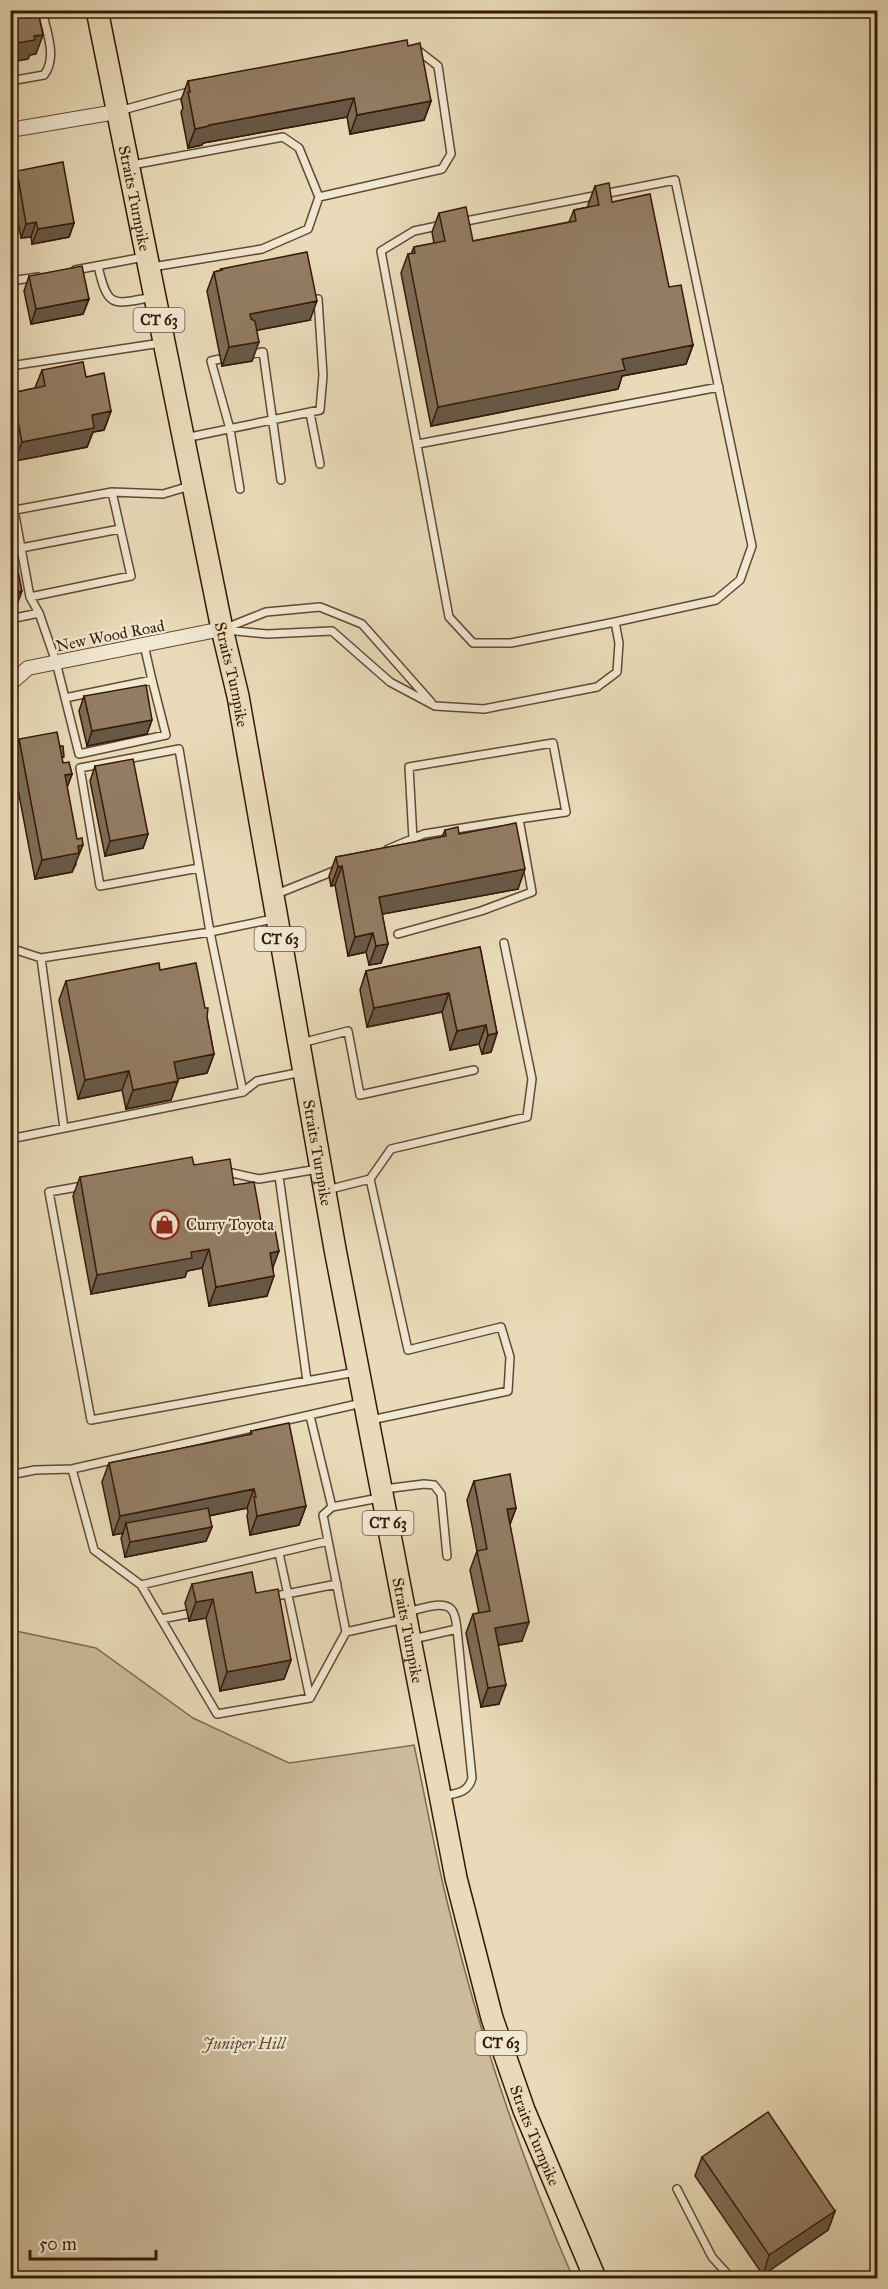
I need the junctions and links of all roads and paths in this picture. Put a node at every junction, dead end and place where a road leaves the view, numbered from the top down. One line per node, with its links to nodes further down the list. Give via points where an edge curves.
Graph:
1 (42, 10): 4 (lane, via 52,58 50,67 44,75)
2 (97, 10): 6 (main road, Straits Turnpike / CT 63)
3 (400, 54): 9 (lane, via 420,52 438,66 451,154 442,169)
4 (10, 81)
5 (202, 89): 6 (lane)
6 (116, 112): 7 (street); 8 (main road, Straits Turnpike / CT 63)
7 (10, 130)
8 (127, 166): 9 (lane, via 283,137 299,148); 10 (main road, Straits Turnpike / CT 63)
9 (319, 197): 10 (lane, via 308,229 262,249)
10 (146, 262): 11 (lane); 15 (main road, Straits Turnpike / CT 63)
11 (98, 266): 12 (lane); 15 (lane, via 109,299 118,303)
12 (68, 271)
13 (45, 275): 14 (lane)
14 (10, 281)
15 (154, 297): 17 (main road, Straits Turnpike / CT 63)
16 (318, 299): 22 (lane, via 323,375 320,410)
17 (163, 343): 20 (lane); 25 (main road, Straits Turnpike / CT 63)
18 (251, 354): 23 (lane, via 263,352)
19 (220, 360): 24 (lane, via 211,361)
20 (10, 366)
21 (719, 387): 26 (lane); 26 (lane, via 675,180 664,182 414,231 381,250); 38 (lane, via 752,546 740,580 717,600)
22 (310, 413): 23 (lane); 27 (lane)
23 (272, 420): 24 (lane); 28 (lane)
24 (230, 429): 25 (lane); 30 (lane)
25 (183, 438): 29 (main road, Straits Turnpike / CT 63)
26 (418, 444): 38 (lane, via 449,617 473,643 511,643)
27 (320, 464)
28 (281, 480)
29 (193, 486): 31 (lane, via 163,494); 39 (main road, Straits Turnpike / CT 63)
30 (240, 489)
31 (112, 492): 32 (lane); 33 (lane)
32 (12, 510): 34 (lane)
33 (120, 529): 34 (lane); 35 (lane, via 131,576)
34 (21, 548): 35 (lane)
35 (30, 597): 36 (lane)
36 (39, 613): 37 (lane); 41 (lane)
37 (10, 619)
38 (615, 622): 45 (lane, via 619,643 617,672 597,687 484,709)
39 (222, 629): 40 (street, New Wood Road); 45 (lane, via 267,634 332,631 390,682); 45 (lane, via 266,612 320,607 362,624); 51 (main road, Straits Turnpike / CT 63, via 238,696)
40 (144, 645): 41 (street, New Wood Road); 42 (lane)
41 (56, 662): 43 (street, New Wood Road, via 28,668); 44 (lane)
42 (152, 680): 44 (lane); 44 (lane, via 166,735 79,754)
43 (10, 684)
44 (65, 698)
45 (435, 706)
46 (519, 819): 47 (lane); 47 (lane, via 567,812 553,743 409,767); 54 (lane, via 532,892)
47 (413, 839): 48 (lane)
48 (380, 852)
49 (347, 865): 51 (lane)
50 (199, 868): 50 (lane, via 179,749 80,768 100,886); 53 (lane)
51 (272, 896): 52 (main road, Straits Turnpike / CT 63)
52 (276, 918): 53 (lane); 58 (main road, Straits Turnpike / CT 63)
53 (210, 932): 57 (lane); 61 (lane)
54 (398, 934)
55 (504, 943): 67 (lane, via 532,1078 527,1117 391,1149)
56 (10, 948): 57 (lane)
57 (40, 958): 62 (lane)
58 (298, 1044): 59 (lane, via 348,1031 360,1095); 60 (main road, Straits Turnpike / CT 63)
59 (474, 1070)
60 (303, 1072): 61 (lane, via 257,1081); 65 (main road, Straits Turnpike / CT 63)
61 (243, 1092): 62 (lane)
62 (64, 1128): 63 (lane)
63 (10, 1139)
64 (212, 1168): 66 (lane, via 259,1179)
65 (321, 1168): 66 (lane); 69 (main road, Straits Turnpike / CT 63)
66 (279, 1176): 71 (lane)
67 (370, 1179): 69 (lane); 72 (lane, via 408,1350 501,1327 510,1357 508,1391)
68 (96, 1184): 71 (lane, via 49,1192 91,1420)
69 (325, 1191): 70 (main road, Straits Turnpike / CT 63)
70 (359, 1372): 71 (lane); 72 (main road, Straits Turnpike / CT 63)
71 (307, 1381)
72 (366, 1412): 73 (lane); 76 (main road, Straits Turnpike / CT 63)
73 (310, 1416): 74 (lane); 77 (lane)
74 (72, 1468): 75 (lane); 82 (lane, via 94,1550)
75 (10, 1475)
76 (382, 1494): 77 (lane); 80 (lane, via 434,1485 441,1494); 86 (main road, Straits Turnpike / CT 63)
77 (332, 1507): 78 (lane, via 323,1515)
78 (328, 1541): 79 (lane); 81 (lane)
79 (279, 1553): 82 (lane); 83 (lane)
80 (447, 1556)
81 (337, 1584): 83 (lane); 89 (lane)
82 (141, 1585): 87 (lane)
83 (289, 1594): 84 (lane); 91 (lane)
84 (258, 1600)
85 (187, 1614): 87 (lane)
86 (406, 1616): 88 (lane, via 440,1605 449,1607); 89 (lane); 90 (main road, Straits Turnpike / CT 63)
87 (161, 1619): 91 (lane, via 217,1714)
88 (457, 1629): 90 (lane); 92 (lane, via 472,1778 464,1791)
89 (346, 1632): 91 (lane)
90 (410, 1640): 92 (main road, Straits Turnpike / CT 63)
91 (310, 1698)
92 (440, 1797): 94 (main road, Straits Turnpike / CT 63, via 492,2018 524,2110)
93 (677, 2189): 95 (lane, via 712,2257)
94 (595, 2278)
95 (731, 2278)

